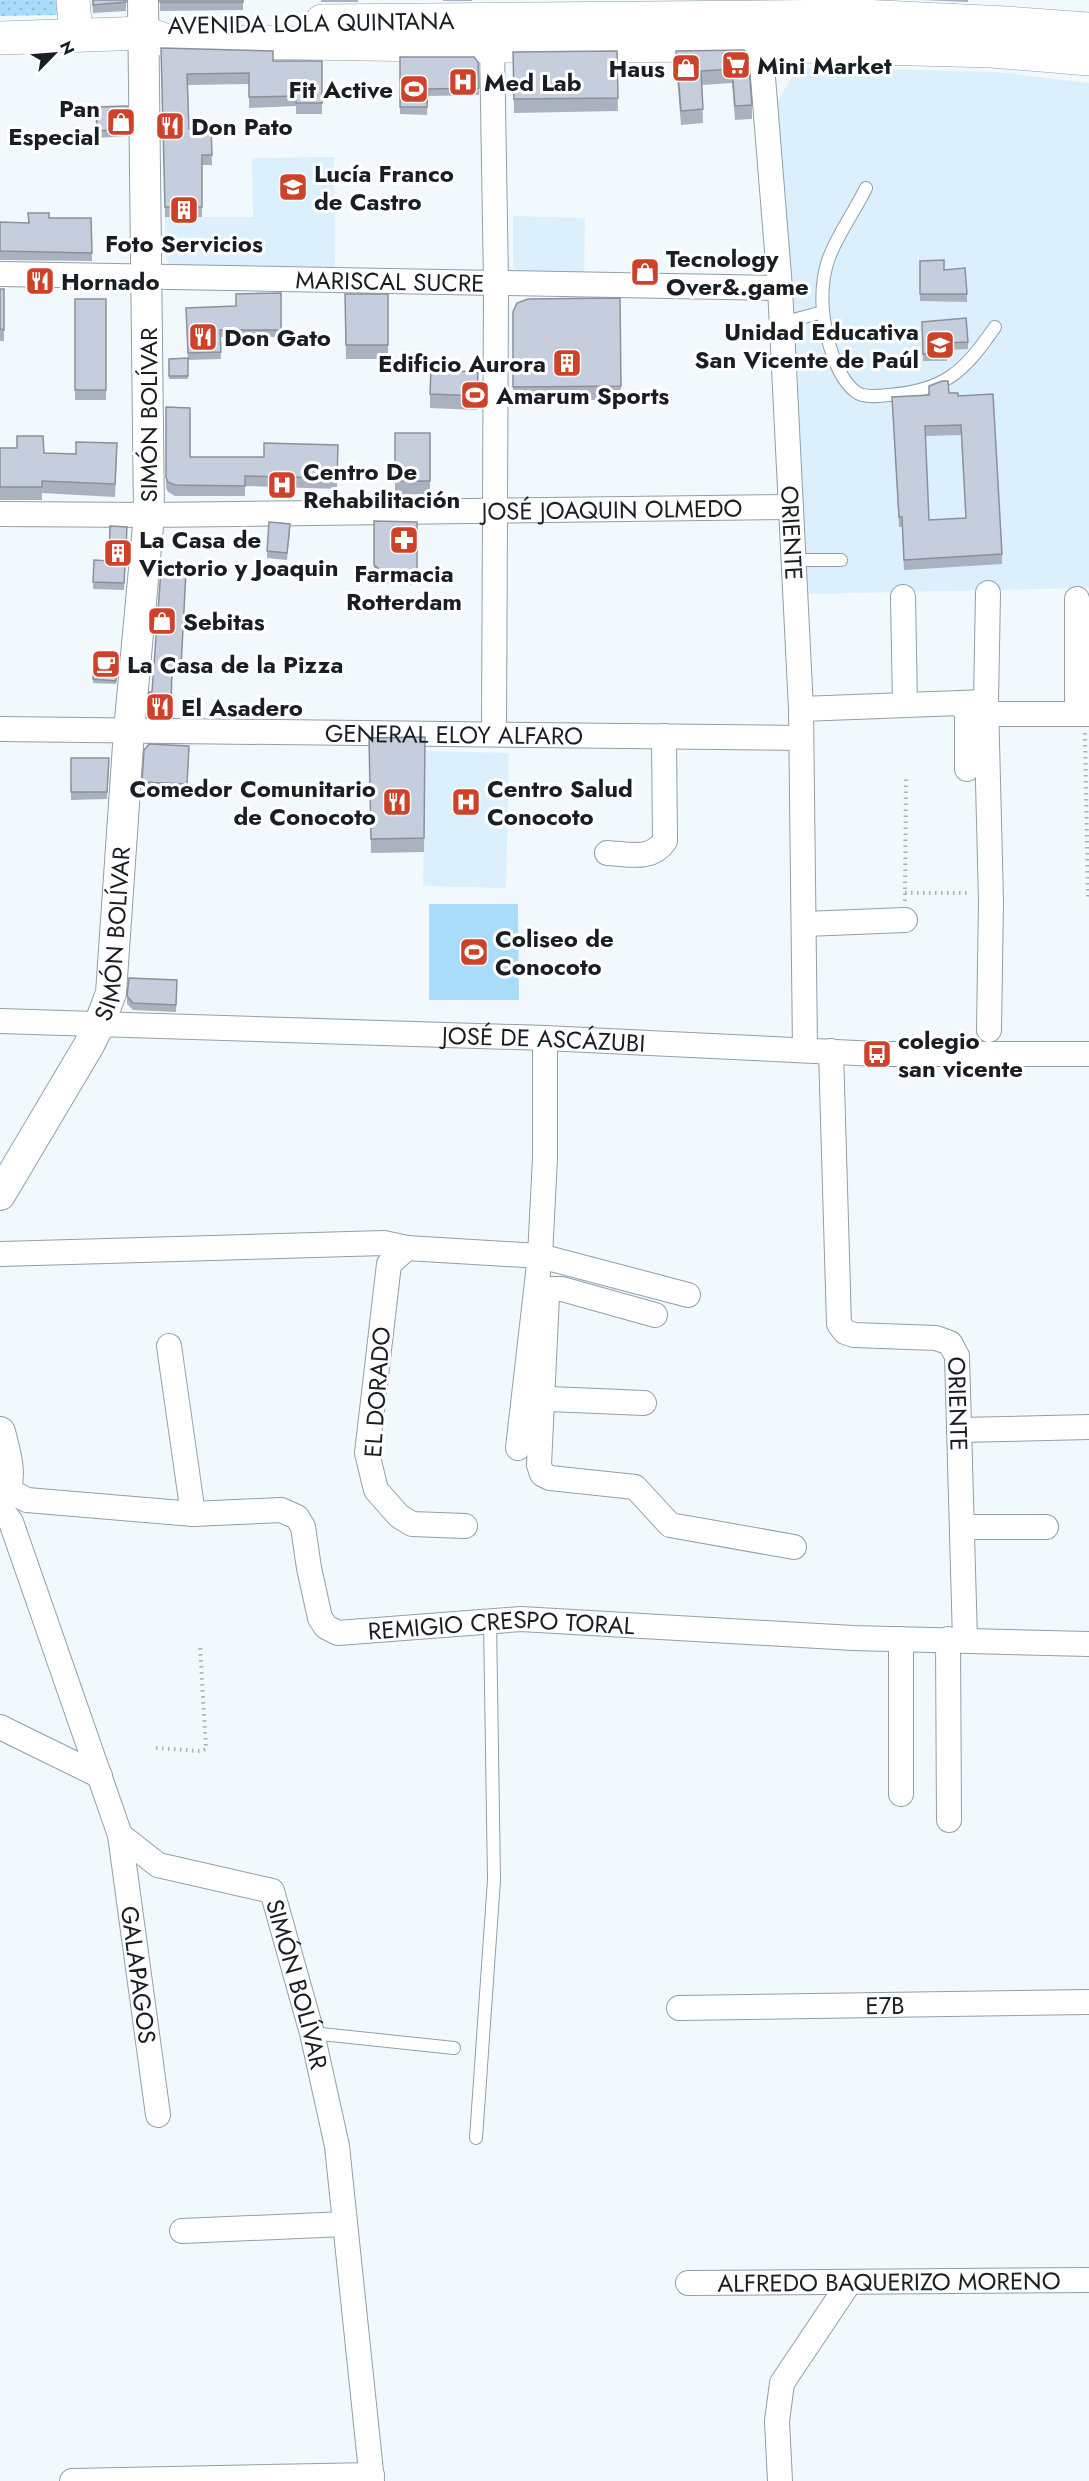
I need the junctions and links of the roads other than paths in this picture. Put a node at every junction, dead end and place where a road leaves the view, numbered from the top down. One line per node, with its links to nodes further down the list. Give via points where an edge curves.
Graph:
1 (73, 0): 8 (main road)
2 (143, 0): 9 (street, SIMÓN BOLÍVAR)
3 (677, 8): 5 (main road, AVENIDA LOLA QUINTANA); 7 (main road, AVENIDA LOLA QUINTANA)
4 (904, 8): 6 (main road, AVENIDA LOLA QUINTANA); 7 (main road, AVENIDA LOLA QUINTANA)
5 (399, 10): 9 (main road, AVENIDA LOLA QUINTANA, via 165,23)
6 (1089, 30)
7 (759, 31): 11 (main road, AVENIDA LOLA QUINTANA); 12 (main road, AVENIDA LOLA QUINTANA); 17 (street, ORIENTE)
8 (76, 33): 9 (main road, AVENIDA LOLA QUINTANA); 10 (main road, AVENIDA LOLA QUINTANA)
9 (145, 33): 11 (main road, AVENIDA LOLA QUINTANA, via 168,41); 15 (street, SIMÓN BOLÍVAR)
10 (0, 38)
11 (492, 46): 16 (street)
12 (1089, 59)
13 (866, 188): 18 (lane, via 824,268)
14 (0, 274): 15 (street, MARISCAL SUCRE)
15 (148, 276): 16 (street, MARISCAL SUCRE); 24 (street, SIMÓN BOLÍVAR)
16 (496, 282): 17 (street, MARISCAL SUCRE); 22 (street)
17 (780, 288): 19 (street, ORIENTE)
18 (823, 312): 19 (lane); 20 (lane, via 837,365 857,393 867,396 905,394 957,374)
19 (782, 323): 21 (street, ORIENTE)
20 (996, 327)
21 (791, 507): 22 (street, JOSÉ JOAQUIN OLMEDO); 25 (street, ORIENTE)
22 (494, 511): 24 (street, JOSÉ JOAQUIN OLMEDO); 37 (street)
23 (0, 514): 24 (street, JOSÉ JOAQUIN OLMEDO)
24 (148, 515): 36 (street, SIMÓN BOLÍVAR)
25 (794, 560): 26 (lane); 33 (street, ORIENTE)
26 (841, 560)
27 (988, 593): 32 (street)
28 (903, 597): 31 (street)
29 (1077, 599): 34 (street)
30 (960, 703): 31 (street); 32 (street); 40 (street, via 967,713)
31 (905, 705): 33 (street)
32 (986, 708): 34 (street); 46 (street, via 991,893)
33 (801, 709): 39 (street, ORIENTE)
34 (1084, 714)
35 (0, 729): 36 (street, GENERAL ELOY ALFARO)
36 (129, 730): 37 (street, GENERAL ELOY ALFARO); 45 (street, SIMÓN BOLÍVAR, via 111,993)
37 (494, 734): 38 (street, GENERAL ELOY ALFARO)
38 (664, 736): 39 (street, GENERAL ELOY ALFARO); 41 (street, via 665,840 648,855)
39 (800, 738): 43 (street, ORIENTE)
40 (967, 770)
41 (608, 853)
42 (905, 920): 43 (street)
43 (805, 924): 48 (street, ORIENTE)
44 (0, 1021): 45 (street, JOSÉ DE ASCÁZUBI)
45 (99, 1025): 47 (street, JOSÉ DE ASCÁZUBI); 51 (street, SIMÓN BOLÍVAR)
46 (988, 1030)
47 (545, 1038): 48 (street, JOSÉ DE ASCÁZUBI); 54 (street)
48 (805, 1050): 49 (street, JOSÉ DE ASCÁZUBI)
49 (831, 1052): 50 (street, JOSÉ DE ASCÁZUBI); 61 (street, ORIENTE, via 839,1324 849,1334 936,1338 954,1347)
50 (1089, 1054)
51 (0, 1195)
52 (0, 1254): 53 (street, via 384,1243)
53 (398, 1256): 54 (street); 66 (street, EL DORADO, via 367,1453 376,1490 399,1516 412,1524)
54 (540, 1256): 55 (street); 58 (street)
55 (688, 1295)
56 (655, 1315): 58 (street, via 562,1288 553,1289 548,1296)
57 (169, 1346): 65 (street)
58 (533, 1397): 59 (street); 63 (street); 69 (street, via 542,1474 635,1487 670,1525)
59 (644, 1403)
60 (1089, 1427): 61 (street)
61 (959, 1430): 67 (street, ORIENTE)
62 (0, 1432): 64 (street, via 8,1479)
63 (518, 1448)
64 (2, 1498): 65 (street, REMIGIO CRESPO TORAL); 75 (street)
65 (193, 1514): 70 (street, REMIGIO CRESPO TORAL, via 281,1510 297,1516 303,1527 320,1618 326,1627 338,1633)
66 (465, 1526)
67 (962, 1527): 68 (street); 72 (street, ORIENTE)
68 (1046, 1527)
69 (794, 1547)
70 (489, 1621): 71 (street, REMIGIO CRESPO TORAL, via 521,1619); 84 (lane, via 494,1880)
71 (902, 1639): 72 (street, REMIGIO CRESPO TORAL); 76 (street)
72 (957, 1640): 73 (street, REMIGIO CRESPO TORAL); 77 (street, ORIENTE)
73 (1089, 1644)
74 (0, 1727): 75 (street)
75 (100, 1776): 78 (street)
76 (901, 1794)
77 (949, 1820)
78 (120, 1835): 81 (street, SIMÓN BOLÍVAR, via 158,1865 272,1891); 83 (street, GALAPAGOS)
79 (1089, 2002): 80 (street, E7B)
80 (678, 2008)
81 (312, 2033): 82 (lane); 85 (street, SIMÓN BOLÍVAR, via 337,2146)
82 (454, 2048)
83 (158, 2115)
84 (476, 2138)
85 (345, 2224): 86 (street); 90 (street, SIMÓN BOLÍVAR)
86 (182, 2230)
87 (1089, 2280): 89 (street, ALFREDO BAQUERIZO MORENO)
88 (688, 2283): 89 (street, ALFREDO BAQUERIZO MORENO)
89 (849, 2283): 92 (street, via 782,2383 777,2421)
90 (372, 2478): 91 (street)
91 (72, 2481)
92 (780, 2481)

